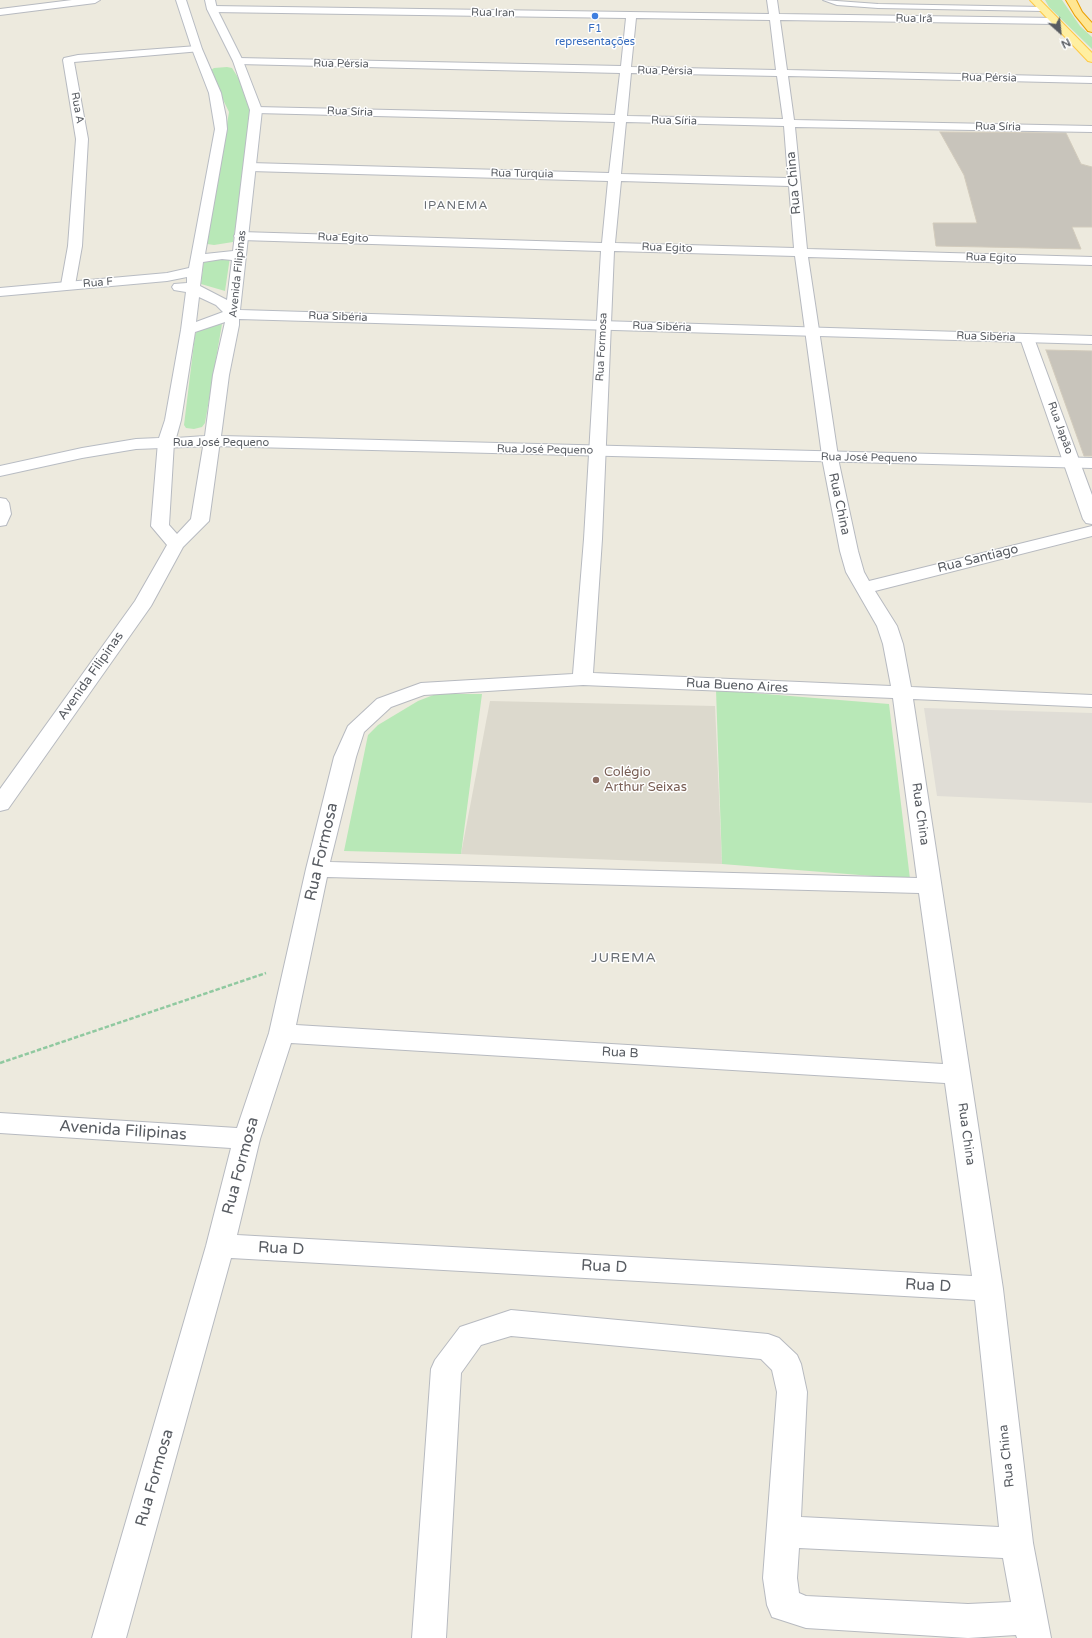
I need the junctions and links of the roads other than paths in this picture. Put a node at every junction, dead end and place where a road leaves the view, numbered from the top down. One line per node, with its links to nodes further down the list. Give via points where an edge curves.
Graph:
1 (95, 0): 10 (street)
2 (181, 0): 17 (street, Avenida Filipinas)
3 (399, 0): 11 (street)
4 (772, 0): 13 (street, Rua China)
5 (826, 0): 9 (lane, via 878,6)
6 (1035, 0): 9 (main road)
7 (1071, 0): 15 (highway)
8 (211, 4): 11 (street, Rua Iran); 17 (street, Avenida Filipinas)
9 (1043, 9): 14 (main road)
10 (0, 12)
11 (401, 12): 12 (street, Rua Iran)
12 (631, 15): 13 (street, Rua Iran); 18 (street, Rua Formosa)
13 (774, 18): 14 (street, Rua Irã); 19 (street, Rua China)
14 (1055, 21): 16 (main road)
15 (1092, 29)
16 (1092, 59)
17 (219, 60): 18 (street, Rua Pérsia); 21 (street, Avenida Filipinas); 31 (street, Avenida Filipinas, via 215,93 221,129); 34 (street, Rua A, via 68,60 82,139 75,246)
18 (626, 70): 19 (street, Rua Pérsia); 22 (street, Rua Formosa)
19 (782, 74): 20 (street, Rua Pérsia); 23 (street, Rua China)
20 (1092, 80)
21 (256, 110): 22 (street, Rua Síria); 25 (street, Avenida Filipinas)
22 (620, 119): 23 (street, Rua Síria); 26 (street, Rua Formosa)
23 (789, 123): 24 (street, Rua Síria); 27 (street, Rua China)
24 (1092, 129)
25 (250, 168): 26 (street, Rua Turquia); 28 (street, Avenida Filipinas)
26 (615, 177): 27 (street, Rua Turquia); 29 (street, Rua Formosa)
27 (794, 182): 30 (street, Rua China)
28 (240, 246): 29 (street, Rua Egito); 31 (street, Rua Egito, via 232,255); 37 (street, Avenida Filipinas)
29 (608, 246): 30 (street, Rua Egito); 38 (street, Rua Formosa)
30 (800, 252): 32 (street, Rua Egito); 40 (street, Rua China)
31 (198, 259): 33 (street, Rua F, via 167,277); 35 (street, Avenida Filipinas)
32 (1092, 261)
33 (112, 282): 34 (street, Rua F); 35 (street)
34 (68, 285): 36 (street, Rua F)
35 (193, 288): 37 (street, via 220,302); 39 (street, Avenida Filipinas)
36 (0, 292)
37 (232, 314): 38 (street, Rua Sibéria); 39 (street); 43 (street, Avenida Filipinas)
38 (603, 325): 40 (street, Rua Sibéria); 45 (street, Rua Formosa)
39 (188, 330): 44 (street, Avenida Filipinas, via 173,420)
40 (813, 332): 41 (street, Rua Sibéria); 46 (street, Rua China)
41 (1027, 338): 42 (street, Rua Sibéria); 47 (street, Rua Japão)
42 (1092, 340)
43 (212, 441): 44 (street, Rua José Pequeno); 45 (street, Rua José Pequeno); 54 (street, Avenida Filipinas, via 200,521)
44 (166, 442): 49 (street, Rua José Pequeno, via 112,448); 54 (street, Avenida Filipinas, via 160,526)
45 (596, 451): 46 (street, Rua José Pequeno); 56 (street, Rua Formosa, via 594,539)
46 (830, 457): 47 (street, Rua José Pequeno); 55 (street, Rua China, via 848,551)
47 (1072, 463): 48 (street, Rua José Pequeno); 51 (street, Rua Japão)
48 (1092, 463)
49 (0, 471)
50 (0, 503): 52 (street)
51 (1092, 518)
52 (0, 521)
53 (1092, 531): 55 (street, Rua Santiago)
54 (176, 544): 60 (street, Avenida Filipinas, via 144,602)
55 (864, 588): 57 (street, Rua China, via 889,632)
56 (583, 679): 57 (street, Rua Bueno Aires); 59 (street, Rua Bueno Aires, via 421,689)
57 (902, 693): 58 (street, Rua Bueno Aires); 62 (street, Rua China)
58 (1092, 700)
59 (384, 703): 61 (street, Rua Formosa, via 355,730 345,757)
60 (0, 804)
61 (317, 869): 62 (street); 63 (street, Rua Formosa)
62 (931, 886): 64 (street, Rua China)
63 (282, 1033): 64 (street, Rua B); 66 (street, Rua Formosa)
64 (958, 1074): 68 (street, Rua China)
65 (0, 1123): 66 (street, Avenida Filipinas)
66 (247, 1139): 67 (street, Rua Formosa)
67 (220, 1246): 68 (street, Rua D); 72 (street, Rua Formosa)
68 (988, 1289): 70 (street, Rua China)
69 (784, 1532): 70 (street); 71 (street, via 780,1578 784,1605 806,1612 968,1621); 73 (street, via 792,1392 786,1364 768,1347 511,1323 471,1336 446,1369)
70 (1017, 1543): 71 (street, Rua China)
71 (1032, 1628)
72 (109, 1638)
73 (429, 1638)

